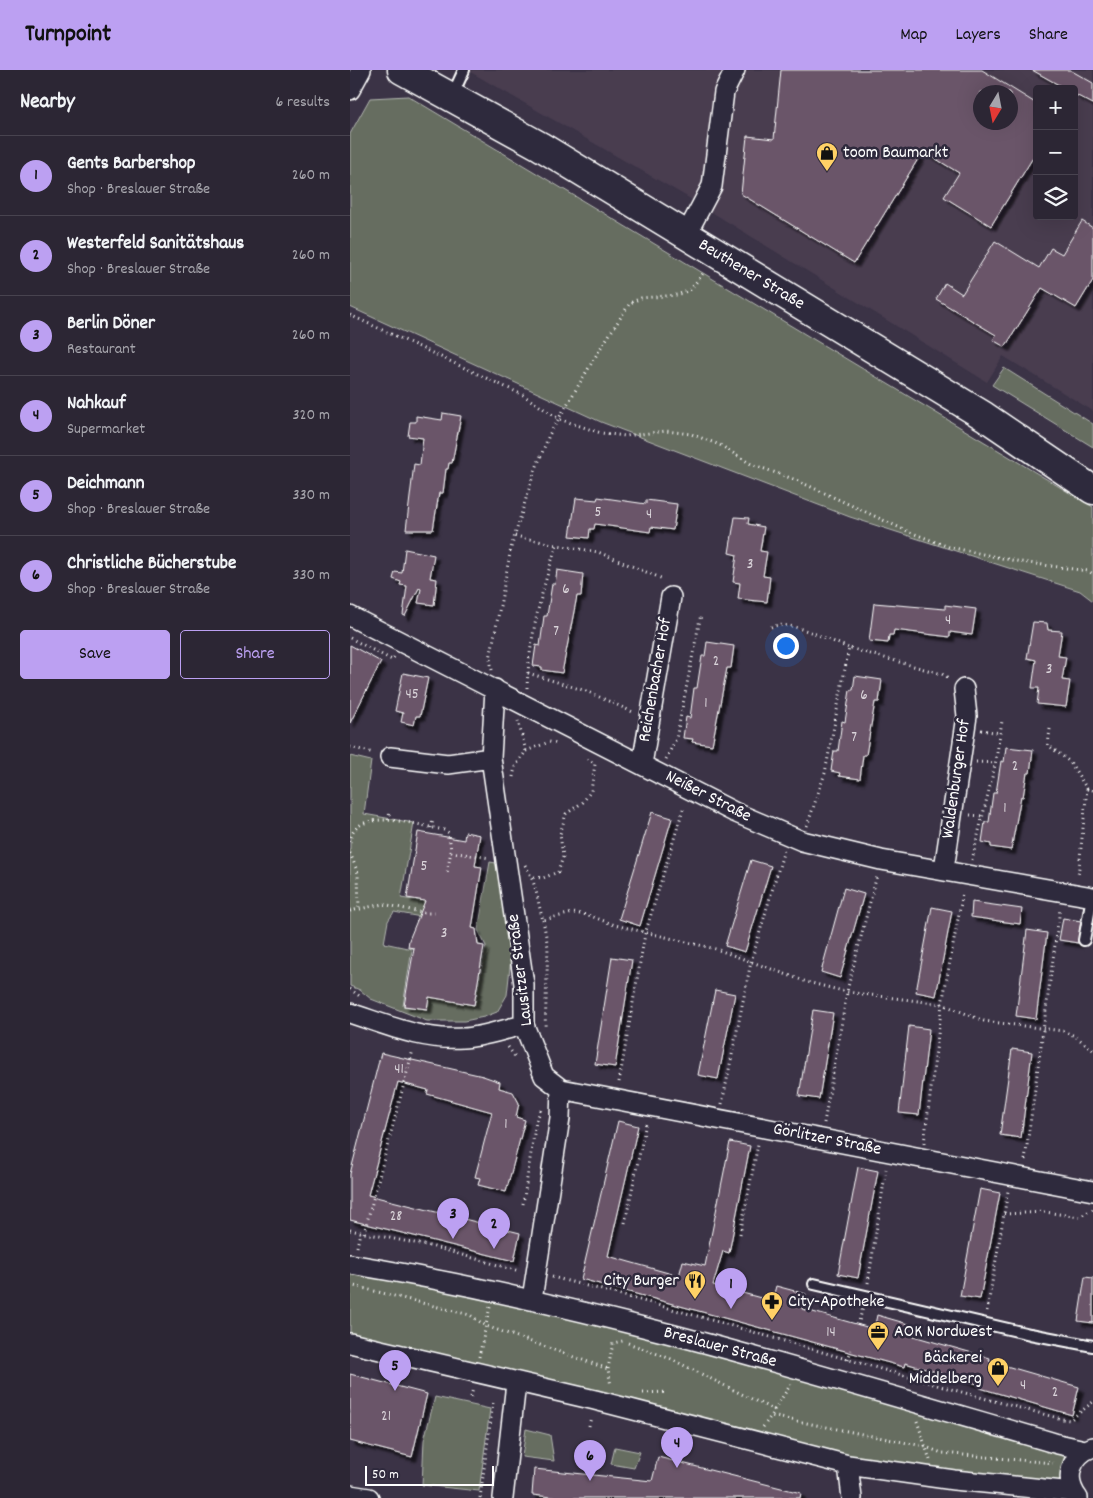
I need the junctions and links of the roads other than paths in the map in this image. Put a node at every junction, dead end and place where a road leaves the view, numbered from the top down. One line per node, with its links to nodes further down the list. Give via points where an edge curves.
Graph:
1 (361, 70): 5 (street)
2 (402, 70): 6 (main road, Beuthener Straße)
3 (464, 70): 6 (lane)
4 (735, 70): 7 (street, via 724,92 712,186)
5 (350, 90)
6 (452, 97): 7 (main road, Beuthener Straße)
7 (686, 235): 8 (main road, Beuthener Straße, via 984,416)
8 (1093, 490)
9 (671, 597): 15 (street, Reichenbacher Hof)
10 (350, 616): 11 (street, Neißer Straße)
11 (495, 689): 14 (street, Lausitzer Straße); 15 (street, Neißer Straße)
12 (964, 689): 16 (street, Waldenburger Hof, via 967,716)
13 (390, 757): 14 (street, via 448,764)
14 (491, 758): 20 (street, Lausitzer Straße, via 524,984)
15 (642, 764): 16 (street, Neißer Straße, via 734,812 794,831 820,846)
16 (944, 869): 17 (street, Neißer Straße, via 1070,888)
17 (1092, 897): 18 (lane)
18 (1084, 940)
19 (350, 1013): 20 (street, via 438,1039 465,1038)
20 (524, 1025): 21 (street, Lausitzer Straße, via 544,1076)
21 (561, 1095): 22 (street, Görlitzer Straße, via 650,1107 822,1138); 25 (street)
22 (1093, 1191)
23 (353, 1257): 25 (street, Breslauer Straße)
24 (814, 1284): 27 (lane)
25 (532, 1299): 29 (street, Breslauer Straße, via 799,1369 1058,1444)
26 (350, 1343): 28 (street)
27 (1093, 1346)
28 (516, 1383): 30 (street); 34 (street)
29 (1089, 1448): 32 (street, via 1076,1458 1070,1468 1069,1480)
30 (848, 1465): 32 (street); 35 (street)
31 (350, 1495): 33 (street)
32 (1075, 1495)
33 (369, 1498)
34 (503, 1498)
35 (852, 1498)

